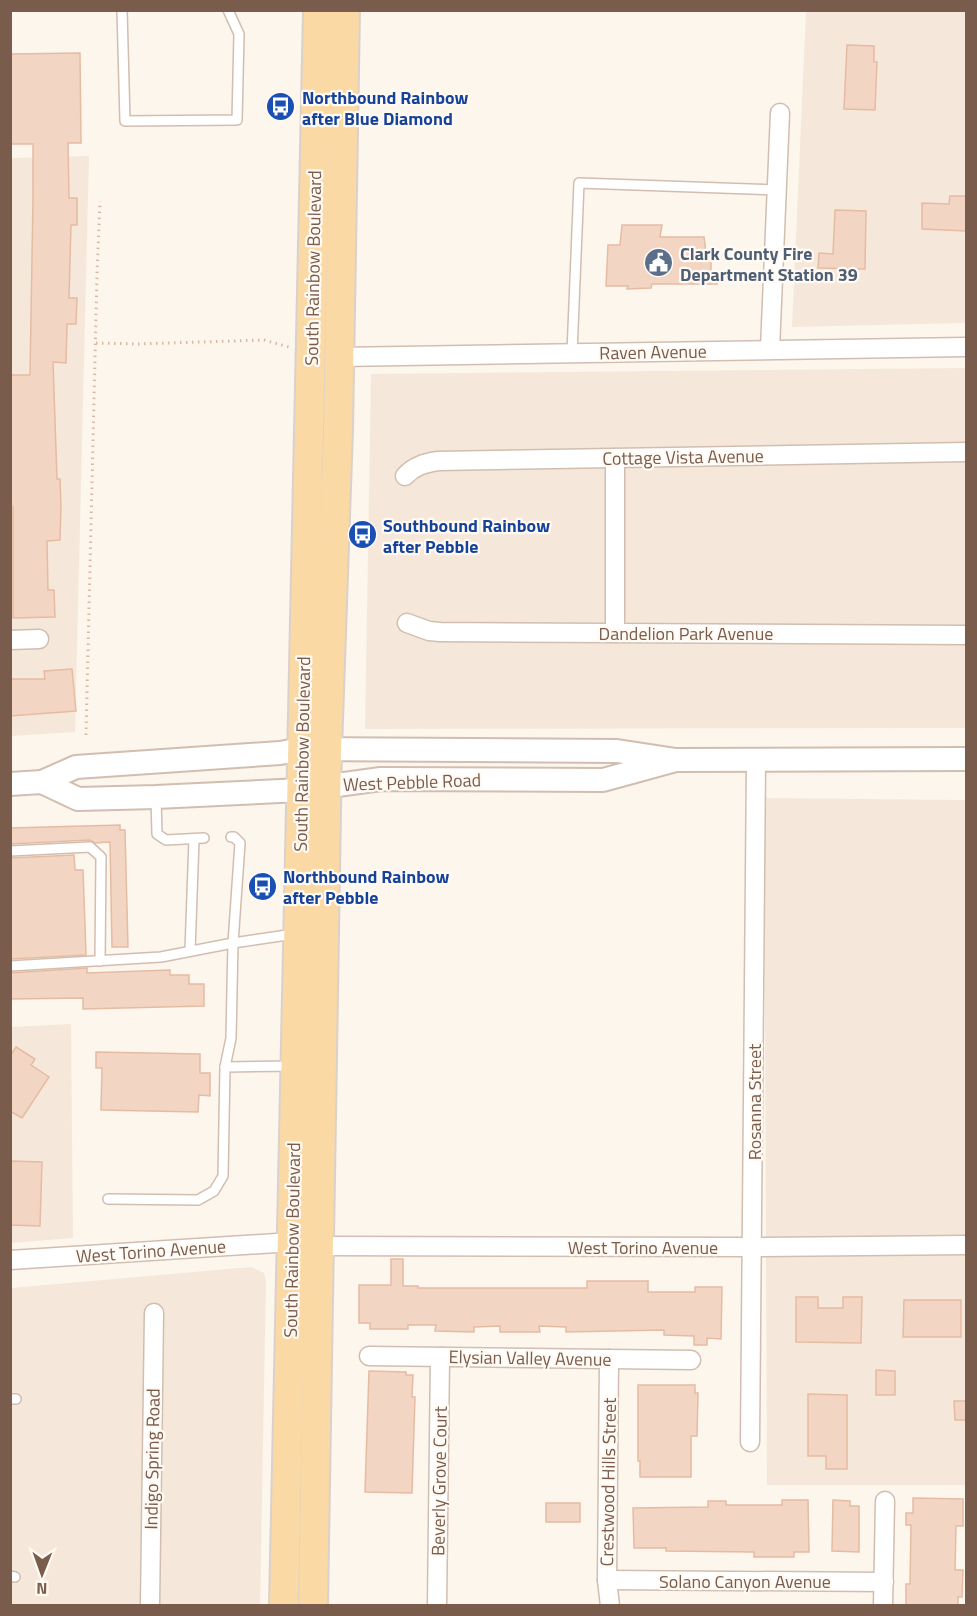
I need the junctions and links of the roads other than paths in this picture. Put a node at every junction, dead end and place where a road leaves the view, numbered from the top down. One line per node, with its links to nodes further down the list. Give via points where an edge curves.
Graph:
1 (122, 10): 2 (lane, via 125,121 237,120 239,34)
2 (228, 10)
3 (318, 10): 7 (main road, South Rainbow Boulevard)
4 (345, 10): 12 (main road, South Rainbow Boulevard)
5 (780, 113): 6 (street)
6 (777, 190): 9 (street); 10 (lane, via 579,183)
7 (313, 283): 11 (main road, South Rainbow Boulevard); 12 (main road, via 326,295 326,343 332,355)
8 (966, 347): 9 (street, Raven Avenue)
9 (770, 350): 10 (street, Raven Avenue)
10 (572, 353): 12 (street, Raven Avenue)
11 (310, 354): 13 (main road, via 321,363 323,412); 22 (main road, South Rainbow Boulevard)
12 (339, 357): 13 (main road, South Rainbow Boulevard)
13 (338, 429): 22 (main road, South Rainbow Boulevard)
14 (966, 452): 15 (street, Cottage Vista Avenue)
15 (615, 458): 16 (street, Cottage Vista Avenue, via 438,461 423,463); 18 (street)
16 (405, 476)
17 (407, 623): 18 (street, Dandelion Park Avenue, via 440,632)
18 (615, 633): 19 (street, Dandelion Park Avenue)
19 (966, 635)
20 (39, 639): 21 (street)
21 (10, 640)
22 (314, 749): 24 (street, West Pebble Road, via 616,751); 26 (street, West Pebble Road, via 76,767); 28 (main road, South Rainbow Boulevard)
23 (966, 759): 25 (street, West Pebble Road)
24 (676, 760): 25 (street, West Pebble Road); 28 (street, West Pebble Road, via 603,780 381,779)
25 (756, 761): 48 (street, Rosanna Street)
26 (42, 782): 27 (street, West Pebble Road); 29 (street, West Pebble Road, via 78,799)
27 (10, 783)
28 (314, 788): 29 (street, West Pebble Road); 38 (main road, South Rainbow Boulevard); 46 (main road, South Rainbow Boulevard)
29 (156, 797): 32 (lane, via 157,834 166,840)
30 (231, 837): 39 (lane, via 240,843 235,869)
31 (204, 838): 32 (lane)
32 (194, 839): 34 (lane)
33 (10, 852): 41 (lane, via 90,847 101,857)
34 (193, 869): 35 (lane); 37 (lane)
35 (203, 869)
36 (202, 894): 37 (lane)
37 (192, 895): 40 (lane)
38 (299, 933): 39 (lane); 44 (main road, South Rainbow Boulevard)
39 (233, 943): 40 (lane); 43 (lane, via 231,1038)
40 (190, 951): 41 (lane)
41 (100, 961): 42 (lane)
42 (10, 966)
43 (225, 1067): 44 (lane); 45 (lane, via 223,1176 214,1191 198,1200)
44 (296, 1075): 46 (main road, South Rainbow Boulevard)
45 (108, 1198)
46 (306, 1244): 48 (street, West Torino Avenue); 49 (street, West Torino Avenue); 59 (main road, South Rainbow Boulevard); 61 (main road, South Rainbow Boulevard, via 305,1323 317,1345)
47 (966, 1245): 48 (street, West Torino Avenue)
48 (752, 1247): 55 (street, Rosanna Street)
49 (10, 1260)
50 (154, 1313): 60 (street, Indigo Spring Road)
51 (369, 1356): 52 (street, Elysian Valley Avenue)
52 (440, 1357): 53 (street, Elysian Valley Avenue); 62 (street, Beverly Grove Court)
53 (609, 1359): 54 (street, Elysian Valley Avenue); 57 (street, Crestwood Hills Street)
54 (692, 1360)
55 (750, 1442)
56 (885, 1501): 58 (street)
57 (607, 1580): 58 (street, Solano Canyon Avenue); 63 (street, Crestwood Hills Street)
58 (884, 1582): 64 (street)
59 (286, 1599)
60 (150, 1605)
61 (313, 1605)
62 (437, 1605)
63 (610, 1605)
64 (883, 1605)

